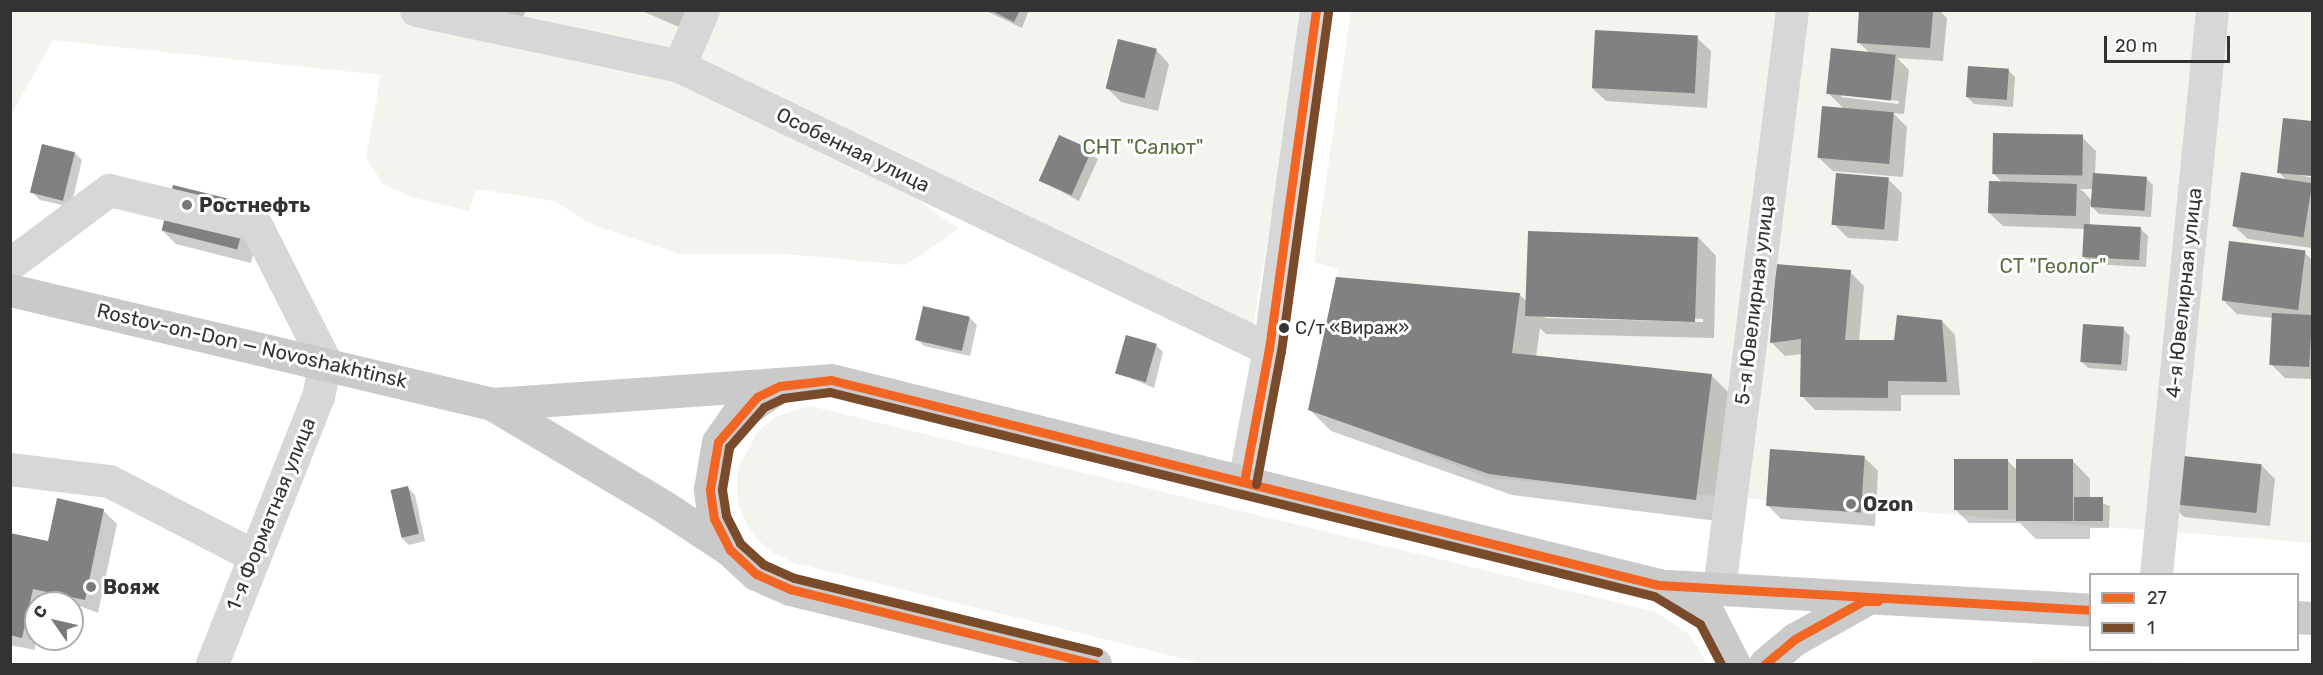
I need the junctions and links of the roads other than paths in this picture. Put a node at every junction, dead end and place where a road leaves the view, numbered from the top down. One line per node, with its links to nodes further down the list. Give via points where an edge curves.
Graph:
1 (416, 10): 6 (street, Особенная улица)
2 (704, 10): 6 (street)
3 (1316, 10): 9 (street)
4 (1791, 10): 19 (street, 5-я Ювелирная улица)
5 (2212, 10): 17 (street, 4-я Ювелирная улица)
6 (679, 66): 9 (street, Особенная улица)
7 (10, 264): 10 (street, via 109,189 256,225)
8 (10, 290): 10 (main road, Rostov-on-Don — Novoshakhtinsk)
9 (1269, 349): 14 (street)
10 (325, 361): 12 (main road, Rostov-on-Don — Novoshakhtinsk); 16 (street, 1-я Форматная улица, via 318,396)
11 (780, 386): 12 (main road); 14 (main road, via 831,380); 15 (main road, via 737,415 718,442 710,489 714,519)
12 (492, 404): 15 (main road)
13 (10, 469): 16 (street, via 109,481)
14 (1244, 482): 18 (main road)
15 (730, 550): 23 (main road, via 756,574 790,589)
16 (254, 556): 22 (street, 1-я Форматная улица)
17 (2156, 573)
18 (1659, 585): 19 (main road); 24 (main road, via 1709,615)
19 (1719, 589): 20 (main road)
20 (1863, 601): 21 (main road); 25 (main road, via 1796,639)
21 (2089, 610)
22 (212, 664)
23 (1095, 664)
24 (1734, 664)
25 (1765, 664)

